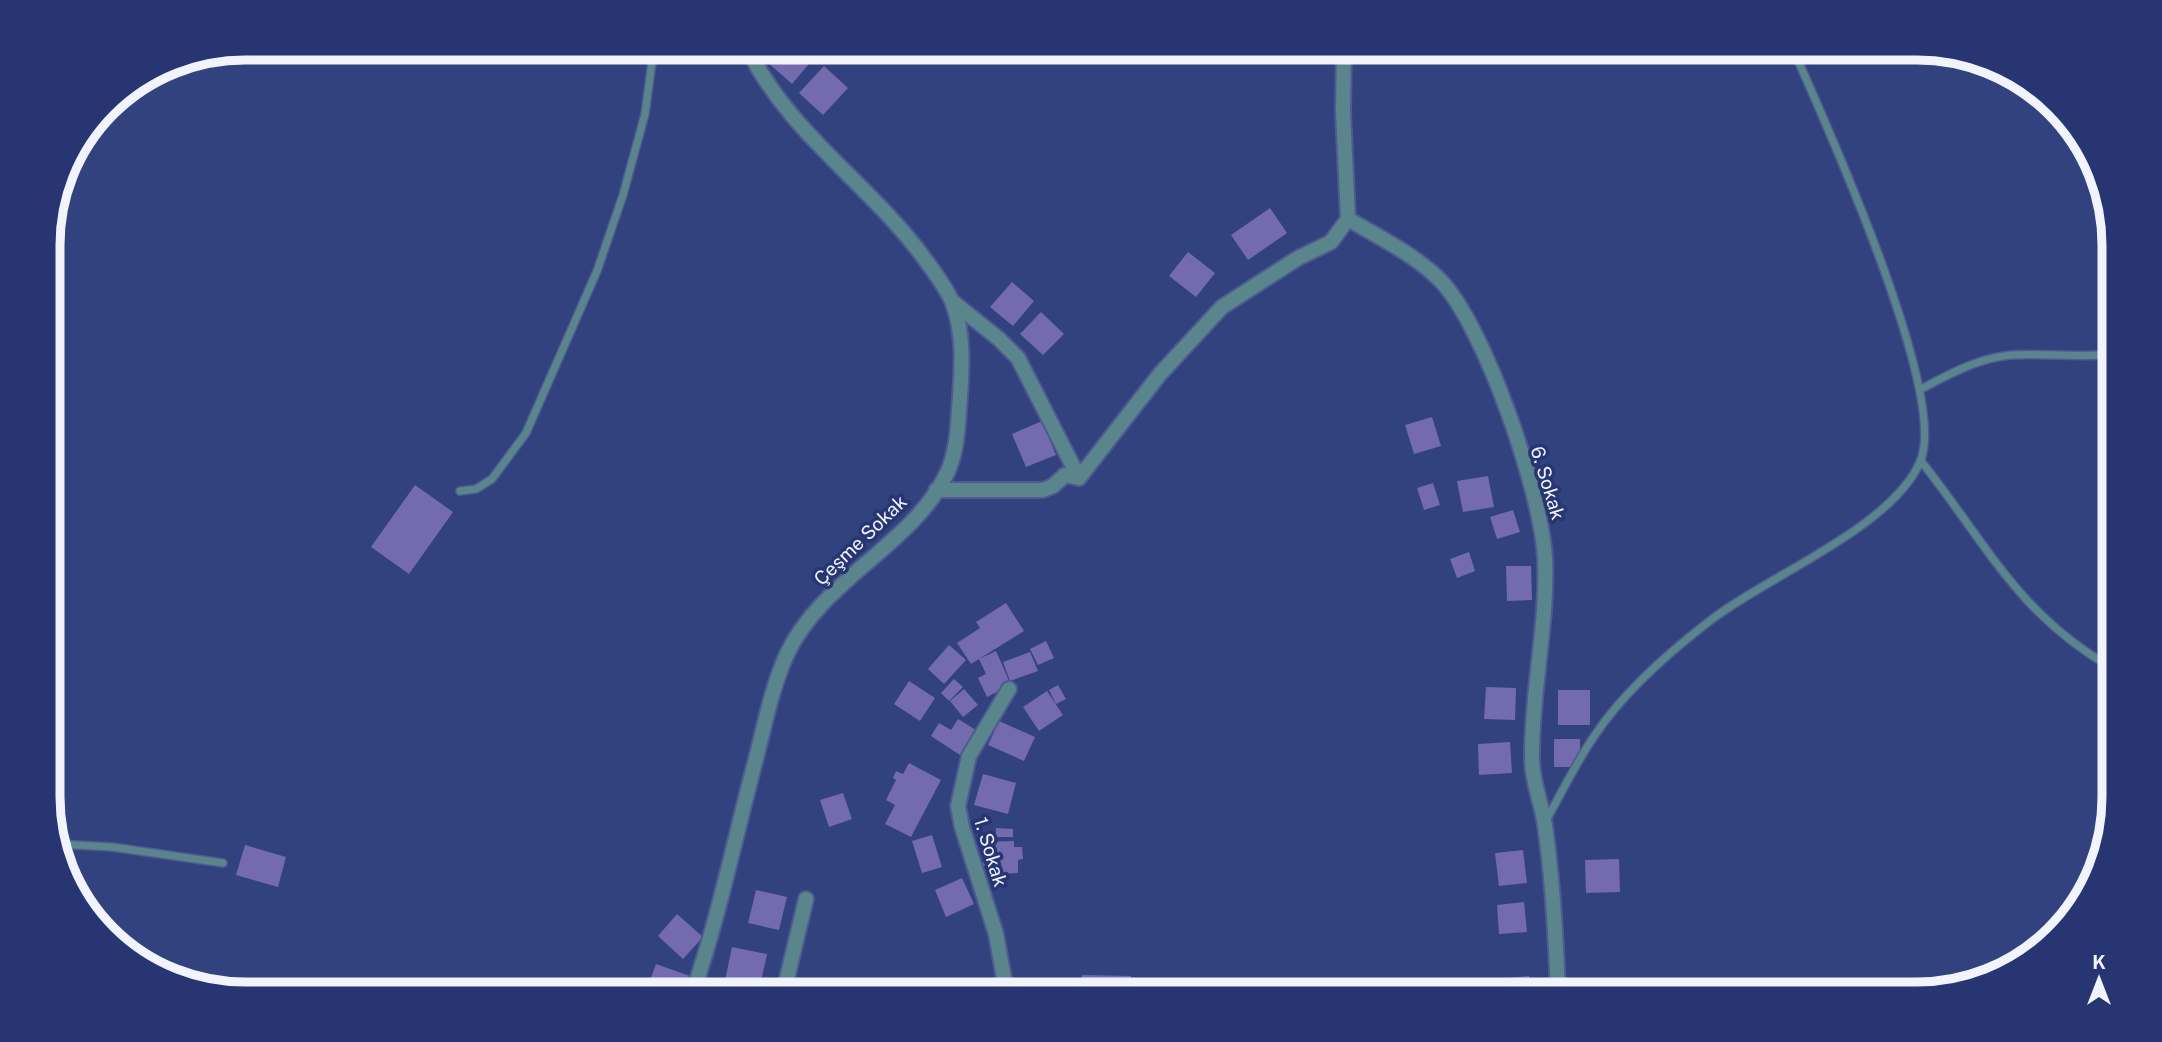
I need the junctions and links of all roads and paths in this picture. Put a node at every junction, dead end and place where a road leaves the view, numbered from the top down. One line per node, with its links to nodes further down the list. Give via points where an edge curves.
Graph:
1 (652, 60): 12 (lane, via 645,114 623,195 597,271 526,433 492,479 476,489)
2 (753, 60): 6 (street, Çeşme Sokak, via 779,102 911,241)
3 (1344, 60): 5 (street)
4 (1797, 60): 8 (lane, via 1869,233)
5 (1348, 219): 10 (street, via 1331,242 1222,307 1160,374); 15 (street, 6. Sokak, via 1420,264 1466,314 1530,484 1545,562 1532,757 1536,796)
6 (953, 302): 10 (street, via 1018,358); 11 (street, Çeşme Sokak, via 961,349 958,424 950,464)
7 (2102, 354): 8 (lane, via 1999,358 1962,367)
8 (1921, 389): 9 (lane, via 1925,419)
9 (1921, 461): 13 (lane, via 2018,593 2058,633); 15 (lane, via 1889,502 1863,525 1708,622 1642,682 1594,736)
10 (1079, 478): 11 (street, via 1065,474 1043,490)
11 (936, 490): 19 (street, Çeşme Sokak, via 901,532 813,614 787,655)
12 (460, 491)
13 (2102, 661)
14 (1009, 689): 21 (street, 1. Sokak, via 969,756 958,806 996,934)
15 (1545, 823): 22 (street, 6. Sokak)
16 (66, 844): 17 (lane)
17 (223, 863)
18 (806, 899): 20 (street)
19 (696, 982)
20 (786, 982)
21 (1005, 982)
22 (1557, 982)

